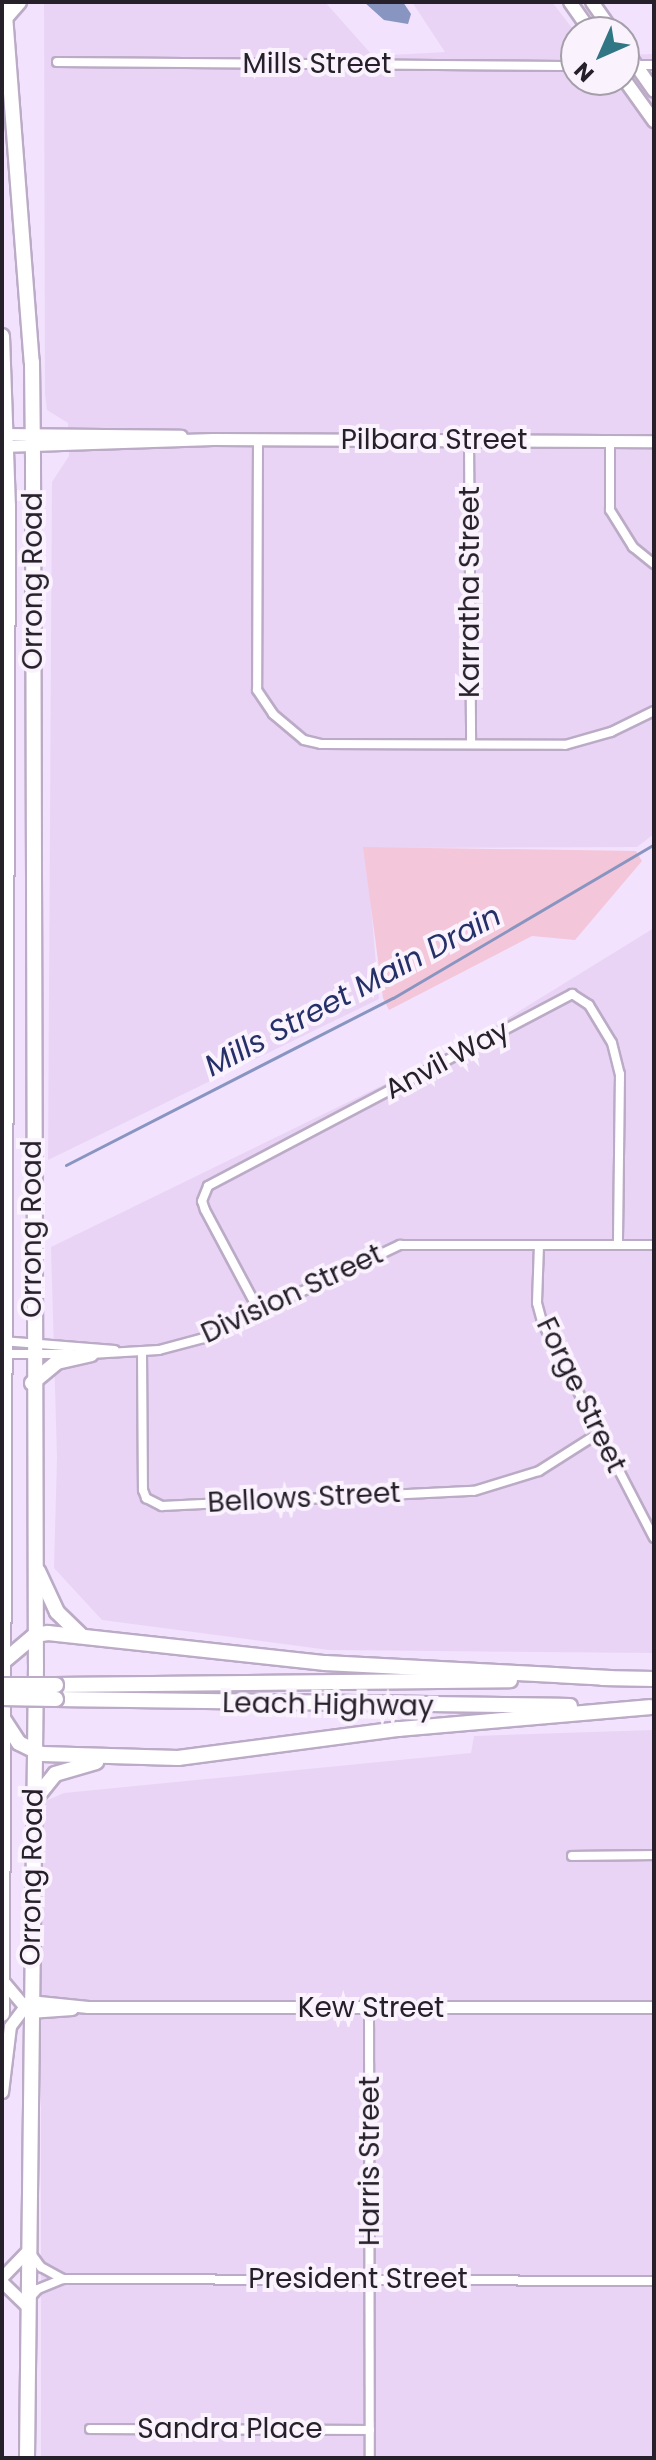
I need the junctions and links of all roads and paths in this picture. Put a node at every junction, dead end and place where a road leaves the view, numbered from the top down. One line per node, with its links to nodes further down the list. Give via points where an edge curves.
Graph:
1 (19, 2): 2 (highway)
2 (5, 10): 12 (highway, Orrong Road, via 32,362)
3 (57, 62): 4 (street, Mills Street)
4 (560, 66)
5 (640, 76): 6 (main road)
6 (654, 91)
7 (636, 96): 8 (main road)
8 (654, 121)
9 (2, 336): 11 (highway, Orrong Road)
10 (258, 439): 12 (street, Pilbara Street); 13 (street, Pilbara Street); 19 (street, via 257,690 262,703 304,740 321,744)
11 (4, 440): 12 (street, Pilbara Street); 16 (highway, Orrong Road)
12 (33, 440): 26 (highway, Orrong Road)
13 (469, 440): 14 (street, Pilbara Street); 19 (street, Karratha Street)
14 (610, 441): 15 (street, Pilbara Street); 17 (street, via 610,510 633,547)
15 (654, 441)
16 (5, 502): 24 (highway, Orrong Road)
17 (654, 564)
18 (654, 711): 19 (street, via 611,732 565,745)
19 (471, 744)
20 (539, 1245): 21 (street, Division Street); 23 (street, Division Street, via 400,1245); 31 (street, Forge Street, via 537,1303 542,1322)
21 (618, 1245): 22 (street, Division Street); 23 (street, Anvil Way, via 620,1074 612,1043 589,1005 572,994 208,1186 202,1201 205,1210)
22 (654, 1245)
23 (259, 1311): 28 (street, Division Street, via 196,1341)
24 (3, 1312): 25 (highway, Orrong Road)
25 (3, 1347): 26 (street); 32 (highway, Orrong Road)
26 (32, 1347): 27 (street, Division Street); 29 (street, Division Street); 30 (highway, Orrong Road)
27 (124, 1352): 28 (street, Division Street); 29 (street, Division Street)
28 (142, 1352): 31 (street, Bellows Street, via 143,1490 146,1498 162,1506 474,1491 539,1471)
29 (91, 1354): 30 (highway, via 57,1362)
30 (32, 1383): 34 (highway, Orrong Road)
31 (597, 1434): 33 (street, Forge Street)
32 (3, 1450): 35 (highway, Orrong Road)
33 (654, 1538)
34 (36, 1567): 37 (highway, Orrong Road); 38 (highway, via 57,1612)
35 (3, 1600): 36 (highway, Orrong Road)
36 (2, 1634): 39 (highway); 40 (highway, Orrong Road)
37 (35, 1635): 38 (highway); 39 (highway); 41 (highway, Orrong Road)
38 (81, 1635): 42 (highway, via 325,1663)
39 (22, 1644): 40 (highway); 41 (highway)
40 (3, 1662): 48 (highway, Orrong Road)
41 (36, 1665): 49 (highway, Orrong Road)
42 (611, 1678): 43 (highway, Leach Highway); 45 (highway, Leach Highway)
43 (654, 1679)
44 (2, 1685): 45 (highway, Leach Highway, bridge)
45 (56, 1692): 46 (highway, Leach Highway, bridge); 47 (highway, Leach Highway)
46 (2, 1698)
47 (652, 1707): 53 (highway, via 399,1729 178,1758)
48 (3, 1717): 50 (highway); 51 (highway, Orrong Road)
49 (35, 1718): 50 (highway); 52 (highway, Orrong Road)
50 (19, 1743): 51 (highway); 52 (highway)
51 (2, 1749): 55 (highway, Orrong Road)
52 (35, 1752): 53 (highway); 54 (highway, Orrong Road)
53 (108, 1759): 54 (highway, via 55,1774)
54 (34, 1800): 59 (highway, Orrong Road)
55 (2, 1804): 58 (highway, Orrong Road)
56 (654, 1855): 57 (street)
57 (572, 1856)
58 (2, 1981): 59 (street); 62 (highway, Orrong Road)
59 (27, 2007): 61 (street, Kew Street); 63 (street, via 10,2026); 64 (highway, Orrong Road)
60 (654, 2007): 61 (street, Kew Street)
61 (369, 2008): 65 (street, Harris Street)
62 (2, 2014)
63 (2, 2092)
64 (28, 2250): 66 (street); 67 (street, via 41,2267); 69 (highway, Orrong Road)
65 (371, 2278): 67 (street, President Street); 68 (street, President Street); 71 (street, Harris Street)
66 (2, 2279): 69 (street)
67 (63, 2279): 69 (street, via 38,2289)
68 (654, 2281)
69 (26, 2305): 72 (highway, Orrong Road)
70 (90, 2429): 71 (street, Sandra Place)
71 (370, 2430): 73 (street, Harris Street)
72 (27, 2458)
73 (370, 2458)

